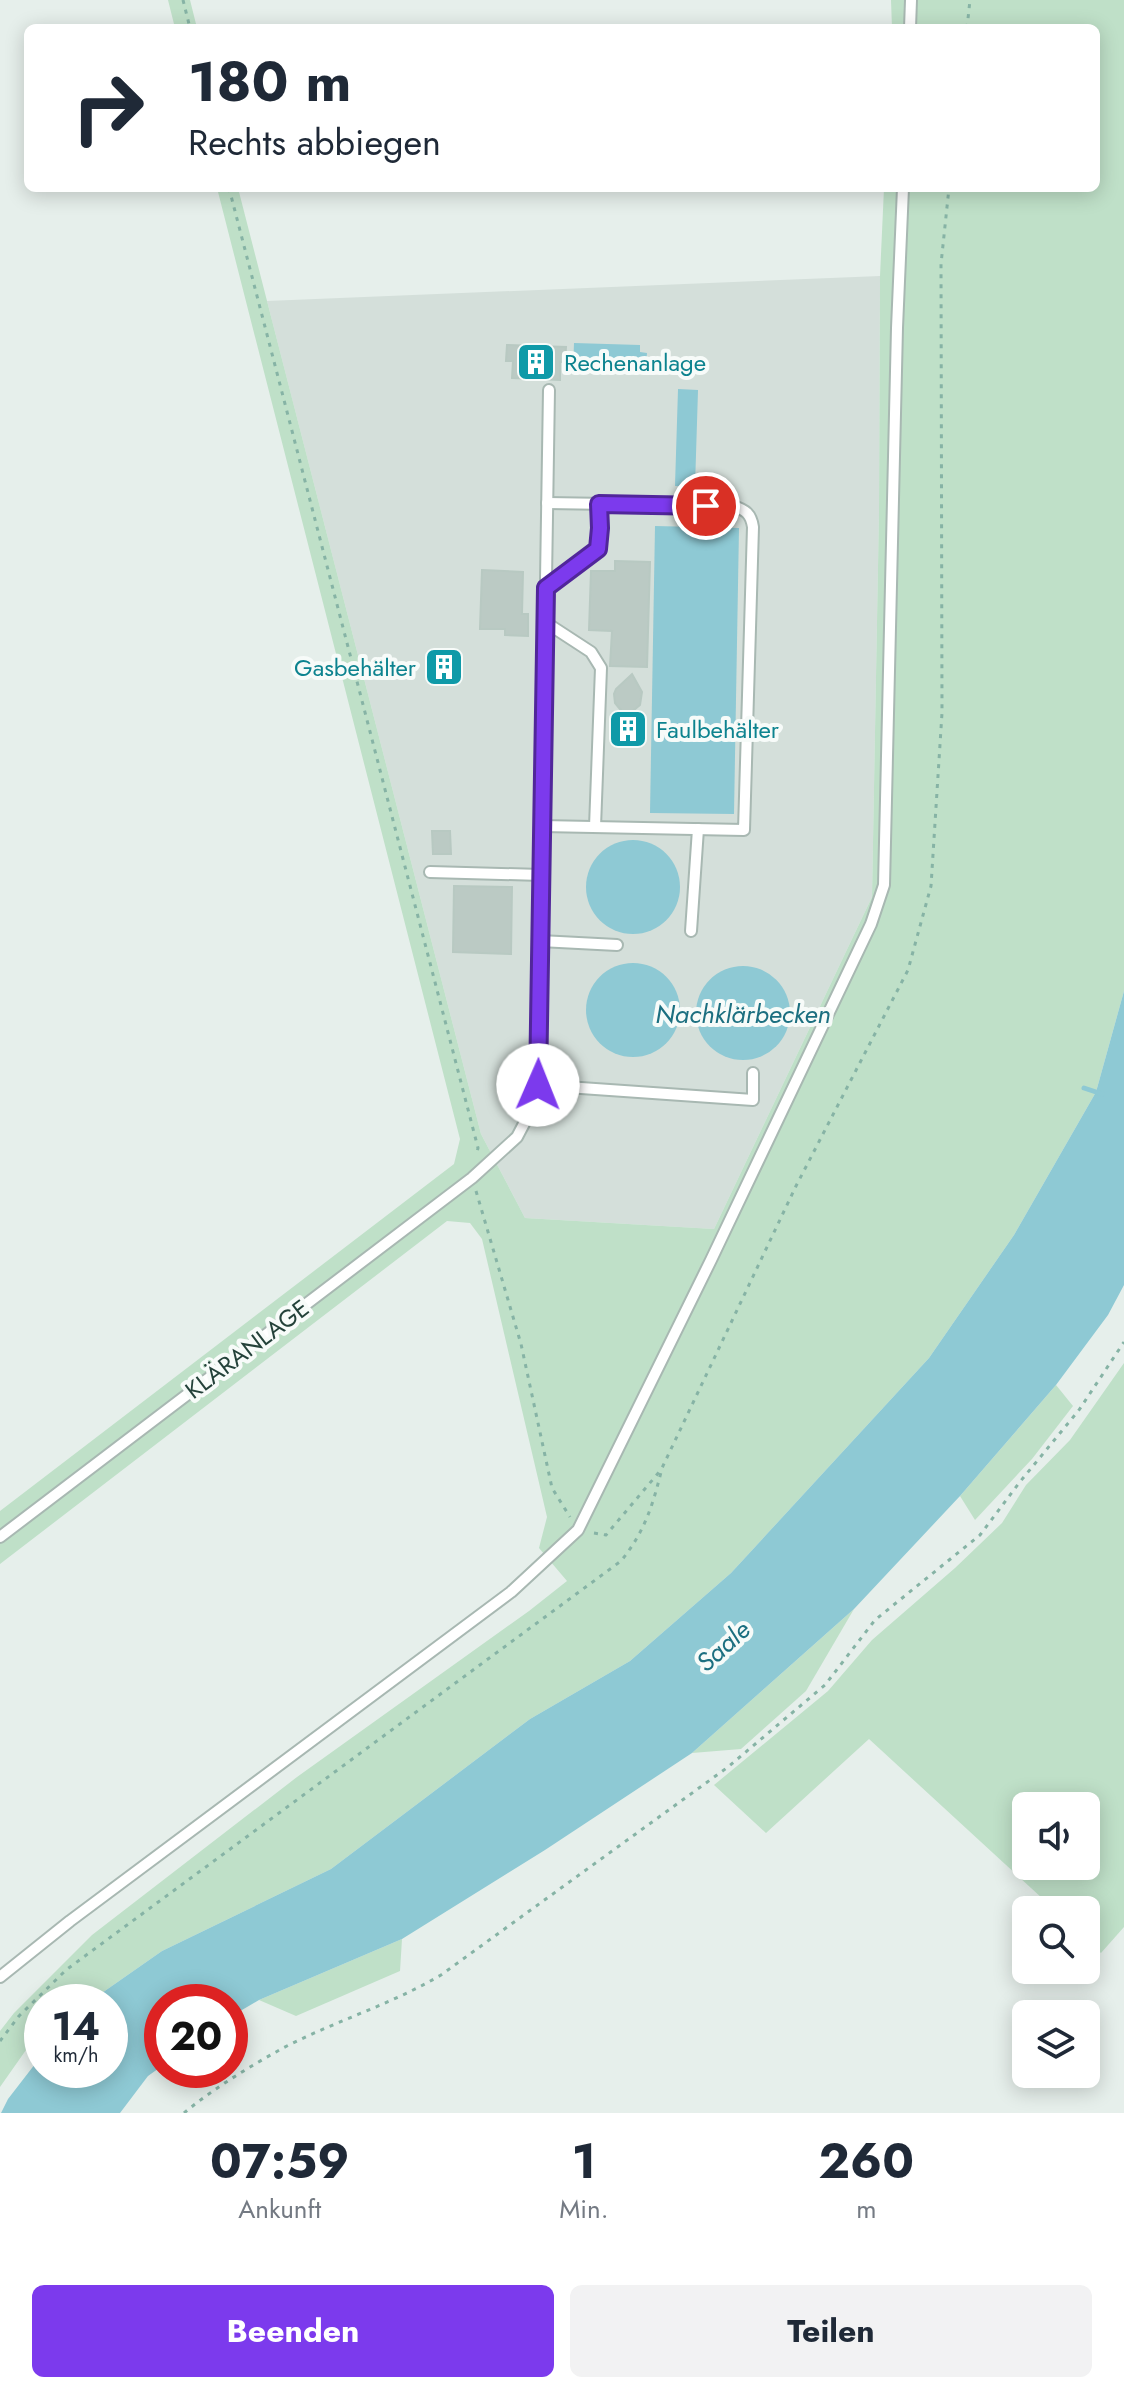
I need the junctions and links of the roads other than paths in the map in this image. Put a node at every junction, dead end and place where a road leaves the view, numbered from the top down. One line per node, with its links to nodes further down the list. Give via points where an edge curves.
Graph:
1 (911, 0): 2 (lane)
2 (910, 24)
3 (903, 192): 20 (lane, via 884,885 865,938 578,1530 511,1592)
4 (549, 390): 5 (lane, KLÄRANLAGE)
5 (547, 503): 6 (lane); 7 (lane, KLÄRANLAGE)
6 (599, 504): 7 (lane, via 598,549); 11 (lane, via 733,506 752,516 744,830)
7 (546, 588): 8 (lane, KLÄRANLAGE)
8 (545, 622): 9 (lane, KLÄRANLAGE); 10 (lane, via 591,652 601,668)
9 (542, 826): 10 (lane); 13 (lane, KLÄRANLAGE)
10 (595, 827): 11 (lane)
11 (698, 829): 14 (lane)
12 (430, 872): 13 (lane)
13 (541, 875): 15 (lane, KLÄRANLAGE)
14 (691, 931)
15 (540, 941): 16 (lane); 18 (lane, KLÄRANLAGE)
16 (617, 945)
17 (753, 1073): 18 (lane, via 753,1100)
18 (538, 1085): 19 (lane, KLÄRANLAGE, via 517,1137 472,1178)
19 (0, 1537)
20 (0, 1977)

